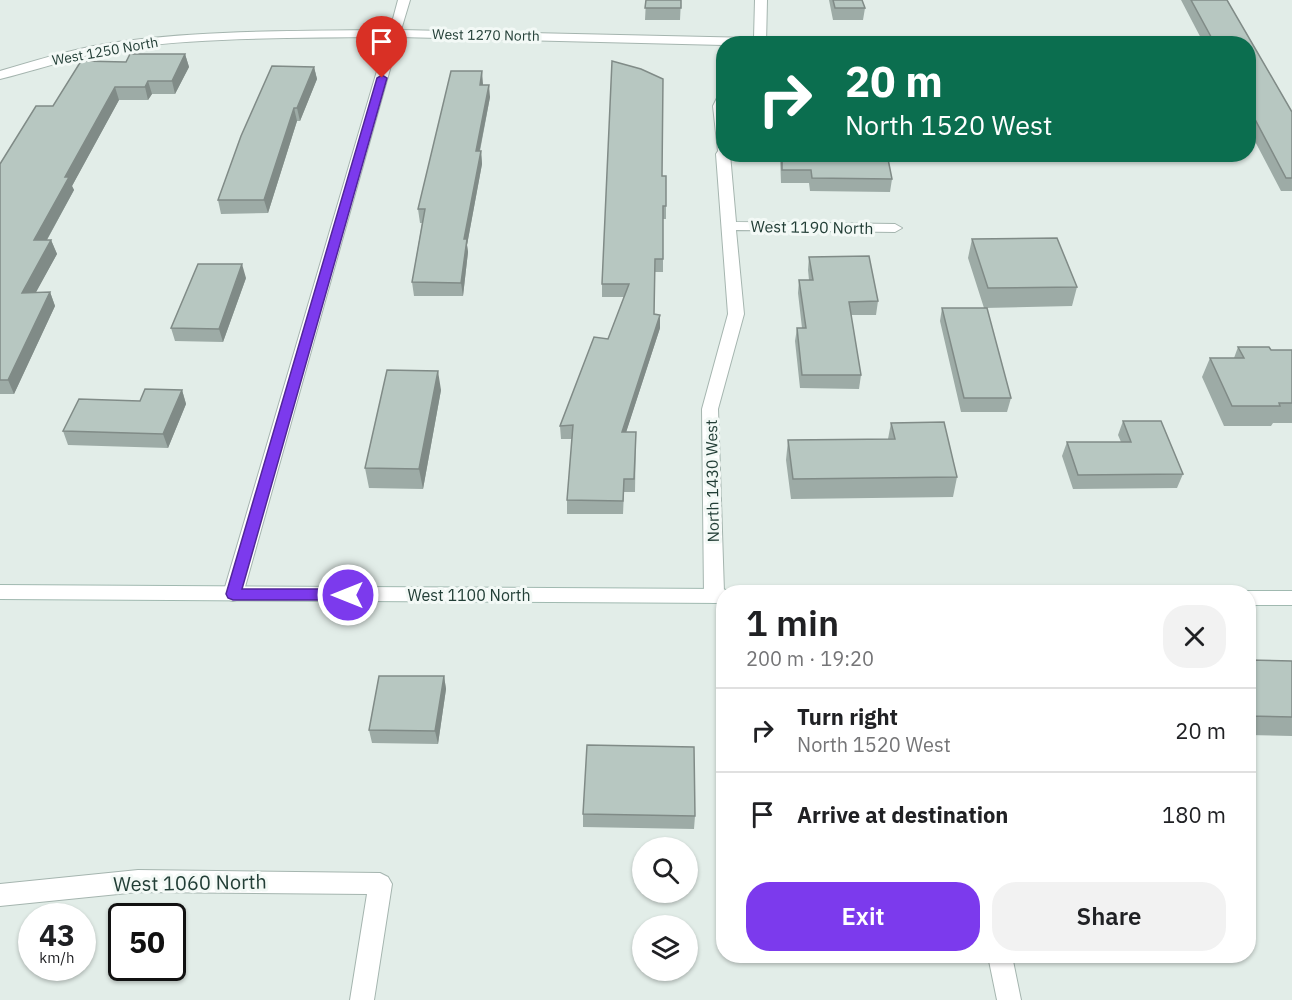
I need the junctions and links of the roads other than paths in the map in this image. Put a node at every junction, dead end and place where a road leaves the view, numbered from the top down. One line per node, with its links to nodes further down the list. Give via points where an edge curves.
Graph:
1 (404, 0): 3 (street)
2 (760, 0): 5 (street)
3 (395, 33): 4 (street, West 1270 North); 6 (street, West 1270 North); 13 (street)
4 (211, 36): 7 (street, West 1250 North, via 122,45)
5 (760, 36)
6 (716, 42)
7 (0, 75)
8 (724, 162): 9 (street, North 1430 West)
9 (730, 226): 10 (street, West 1190 North); 11 (street, North 1430 West, via 736,314 710,409)
10 (895, 228)
11 (718, 585)
12 (0, 592): 13 (street, West 1100 North)
13 (233, 594): 14 (street, West 1100 North)
14 (716, 596)
15 (1256, 598): 16 (street)
16 (1292, 598)
17 (0, 896): 19 (street, West 1060 North, via 138,881 380,884)
18 (1001, 963): 20 (street)
19 (362, 1000)
20 (1009, 1000)

